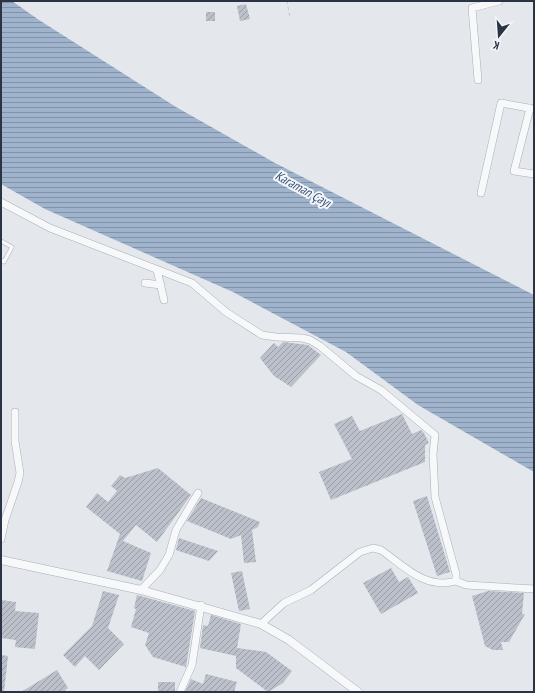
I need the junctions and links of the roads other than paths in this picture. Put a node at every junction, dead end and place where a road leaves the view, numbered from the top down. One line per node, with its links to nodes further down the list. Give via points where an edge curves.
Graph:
1 (499, 1): 2 (street, via 472,8)
2 (478, 80)
3 (532, 109): 4 (street, via 514,171); 5 (street, via 501,103)
4 (534, 174)
5 (481, 193)
6 (1, 202): 9 (street, via 50,228)
7 (1, 241): 8 (lane, via 12,247 4,262)
8 (1, 260)
9 (157, 270): 11 (street); 17 (street, via 192,284 226,312 262,335 302,338 320,346 356,376 381,390 435,435 435,497)
10 (144, 283): 11 (street)
11 (160, 285): 12 (street)
12 (164, 300)
13 (15, 412): 15 (street, via 20,473)
14 (198, 493): 19 (street, via 176,530 169,554 160,570)
15 (1, 538)
16 (1, 560): 19 (street)
17 (456, 581): 18 (street, via 466,585); 21 (street, via 439,584 421,579 373,548 360,552 311,590 284,603)
18 (534, 589)
19 (141, 590): 20 (street)
20 (201, 605): 21 (street); 22 (street, via 192,665)
21 (261, 624): 23 (street, via 290,640)
22 (180, 692)
23 (358, 692)

